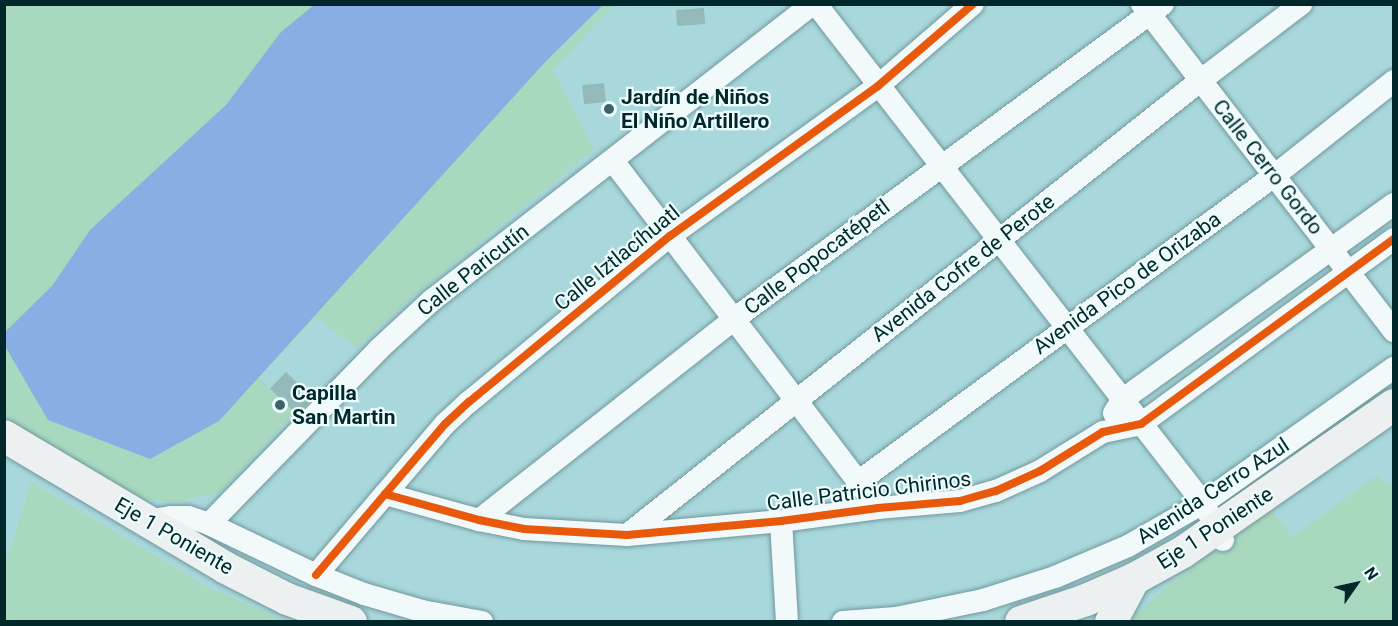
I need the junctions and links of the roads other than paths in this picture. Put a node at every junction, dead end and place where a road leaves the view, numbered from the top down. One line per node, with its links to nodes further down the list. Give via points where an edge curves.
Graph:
1 (814, 4): 7 (street); 8 (street, Calle Paricutín)
2 (974, 4): 7 (street, Calle Iztlacíhuatl)
3 (1301, 4): 5 (street, Avenida Cofre de Perote)
4 (1151, 8): 5 (street, Calle Cerro Gordo); 9 (street, Calle Popocatépetl)
5 (1201, 80): 10 (street, Calle Cerro Gordo); 14 (street, Avenida Cofre de Perote)
6 (1394, 81): 10 (street, Avenida Pico de Orizaba)
7 (878, 86): 9 (street); 12 (street, Calle Iztlacíhuatl)
8 (613, 161): 12 (street); 33 (street, Calle Paricutín, via 403,325)
9 (940, 166): 14 (street); 17 (street, Calle Popocatépetl)
10 (1274, 176): 15 (street, Calle Cerro Gordo); 18 (street, Avenida Pico de Orizaba)
11 (1394, 204): 15 (street, Calle Patricio Chirinos)
12 (670, 236): 17 (street); 28 (street, Calle Iztlacíhuatl, via 468,402)
13 (1394, 238): 16 (street, Calle Patricio Chirinos)
14 (999, 241): 18 (street); 21 (street, Avenida Cofre de Perote)
15 (1331, 250): 16 (street, Calle Cerro Gordo); 22 (street, Calle Patricio Chirinos)
16 (1348, 272): 19 (street, Calle Cerro Gordo); 24 (street, Calle Patricio Chirinos)
17 (734, 319): 21 (street); 30 (street, Calle Popocatépetl)
18 (1066, 327): 22 (street); 27 (street, Avenida Pico de Orizaba)
19 (1394, 331)
20 (1394, 368): 34 (street, Avenida Cerro Azul)
21 (795, 400): 27 (street); 35 (street, Avenida Cofre de Perote)
22 (1122, 400): 24 (street); 25 (street, Calle Patricio Chirinos)
23 (1394, 405): 34 (main road, Eje 1 Poniente)
24 (1141, 424): 25 (street, Calle Patricio Chirinos); 34 (street)
25 (1103, 432): 29 (street, Calle Patricio Chirinos, via 1040,471 996,491 960,501)
26 (4, 436): 31 (main road, Eje 1 Poniente)
27 (858, 482): 29 (street)
28 (385, 494): 30 (street, Calle Patricio Chirinos); 36 (street, Calle Iztlacíhuatl)
29 (878, 508): 32 (street, Calle Patricio Chirinos)
30 (479, 520): 35 (street, Calle Patricio Chirinos, via 559,532)
31 (146, 521): 33 (street, via 188,517); 38 (main road, Eje 1 Poniente, via 287,599)
32 (782, 521): 35 (street, Calle Patricio Chirinos); 40 (street)
33 (209, 524): 36 (street)
34 (1214, 525): 37 (main road, Eje 1 Poniente); 41 (street, Avenida Cerro Azul, via 1128,546 1055,577 983,600 896,618)
35 (627, 535)
36 (316, 576): 39 (street, via 422,610)
37 (1134, 579): 42 (main road, Eje 1 Poniente); 43 (main road)
38 (351, 621)
39 (482, 621)
40 (787, 621)
41 (843, 621)
42 (1022, 621)
43 (1111, 621)

